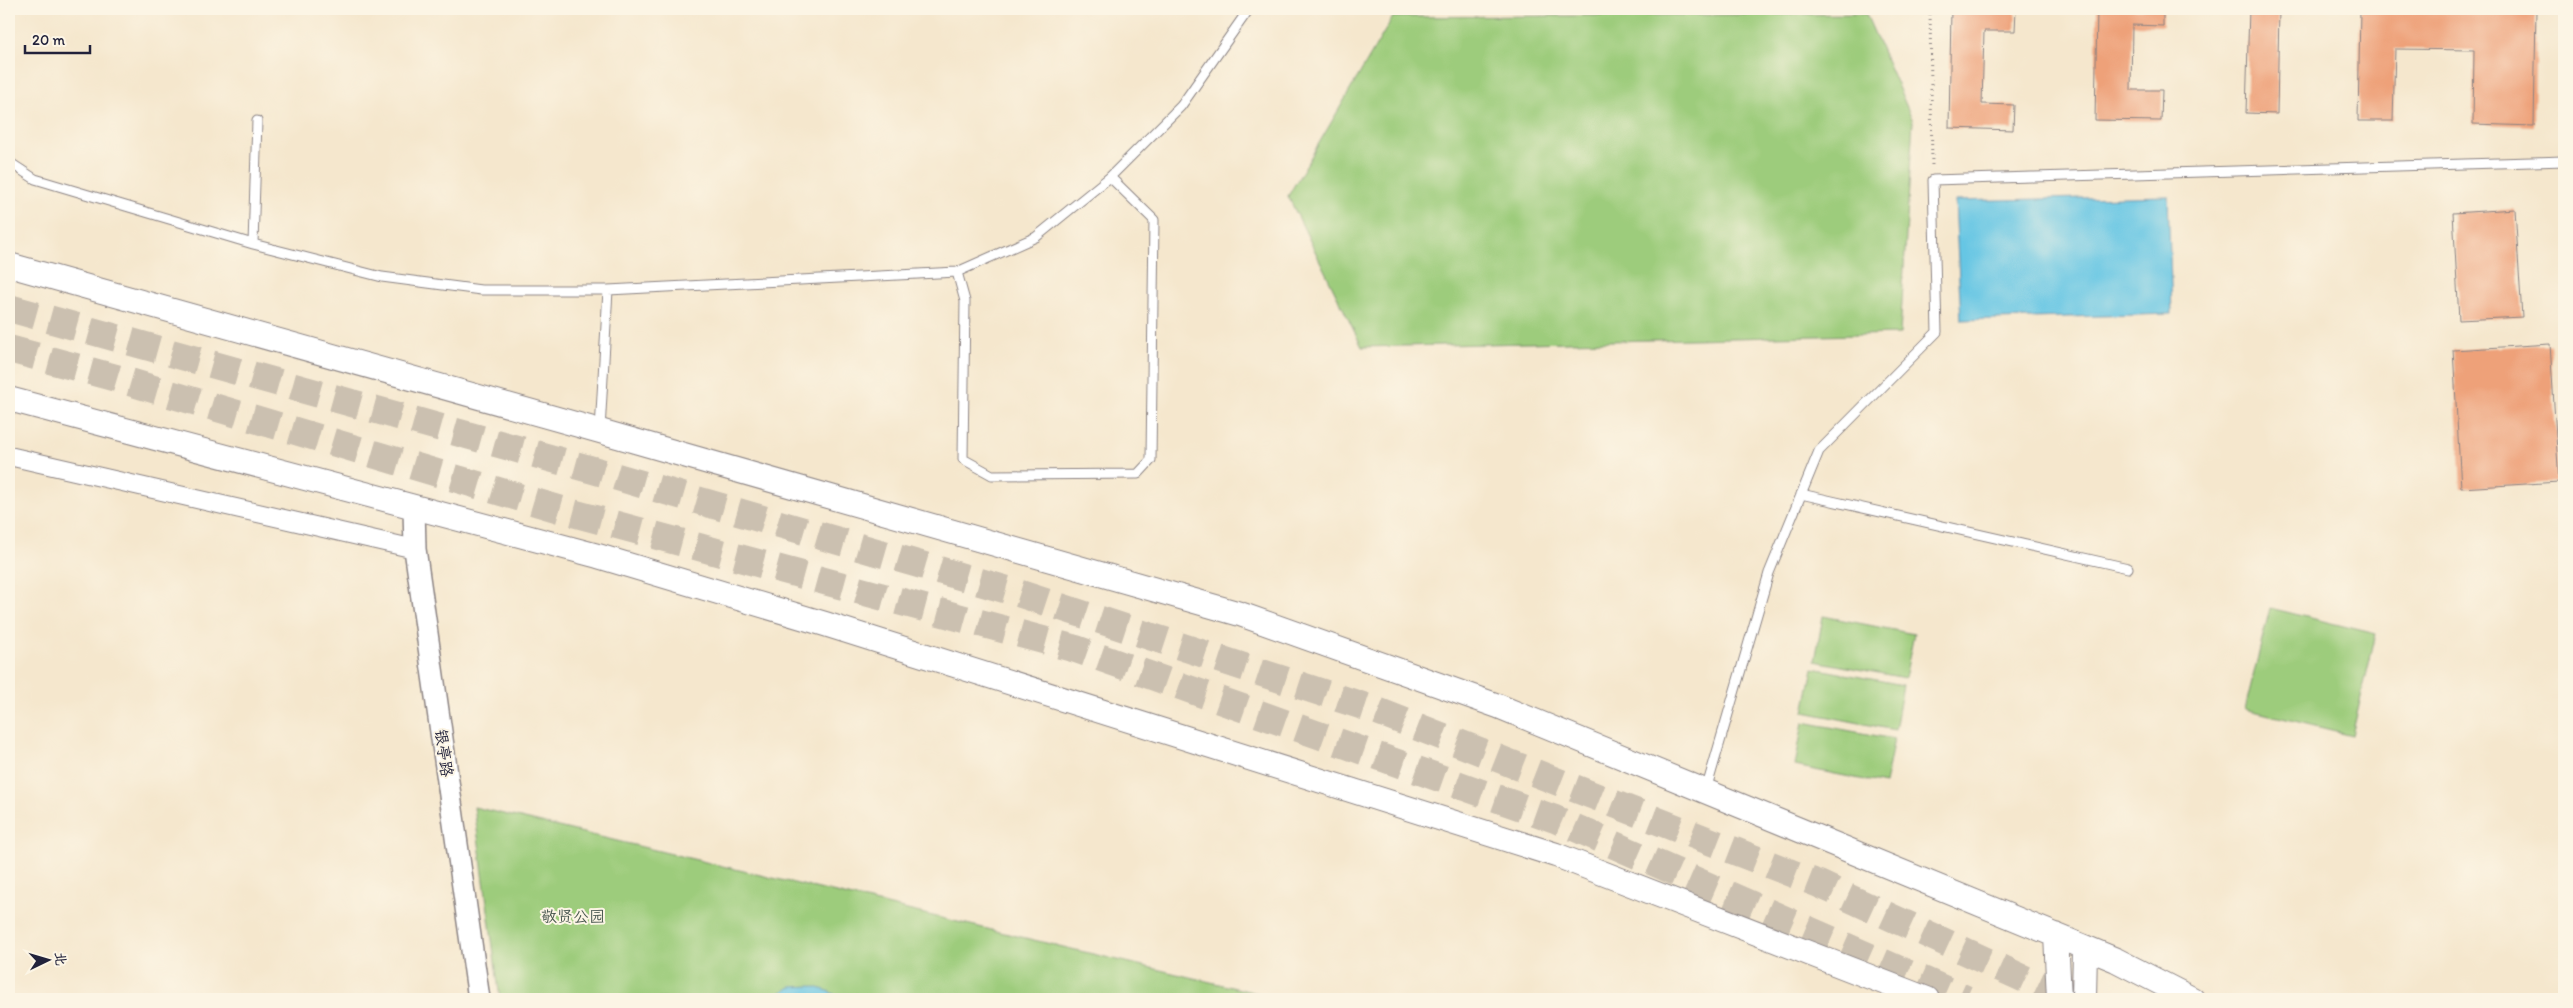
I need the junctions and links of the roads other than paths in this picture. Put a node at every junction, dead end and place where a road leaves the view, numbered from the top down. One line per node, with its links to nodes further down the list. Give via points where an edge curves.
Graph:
1 (1249, 9): 5 (lane, via 1181,106)
2 (258, 120): 6 (lane)
3 (9, 162): 6 (lane, via 35,179)
4 (2564, 162): 13 (lane, via 1933,180 1937,332 1819,451)
5 (1110, 177): 8 (lane, via 1036,237); 8 (lane, via 1154,220 1151,460 1138,474 992,475 963,459 965,301)
6 (253, 244): 9 (lane, via 402,280 481,290)
7 (9, 265): 11 (main road)
8 (957, 272): 9 (lane)
9 (608, 290): 11 (lane)
10 (9, 398): 14 (main road)
11 (600, 431): 17 (main road, via 1240,614 1498,706)
12 (9, 456): 15 (street)
13 (1801, 494): 16 (lane); 17 (lane, via 1769,573)
14 (414, 507): 15 (street, 银亭路); 21 (main road, via 598,556 815,621 1556,855)
15 (415, 549): 20 (street, 银亭路)
16 (2128, 568)
17 (1706, 791): 18 (main road)
18 (2056, 935): 19 (main road); 22 (main road)
19 (2086, 949): 23 (main road); 24 (main road, via 2116,960)
20 (479, 999)
21 (1927, 999)
22 (2059, 999)
23 (2084, 999)
24 (2192, 999)

